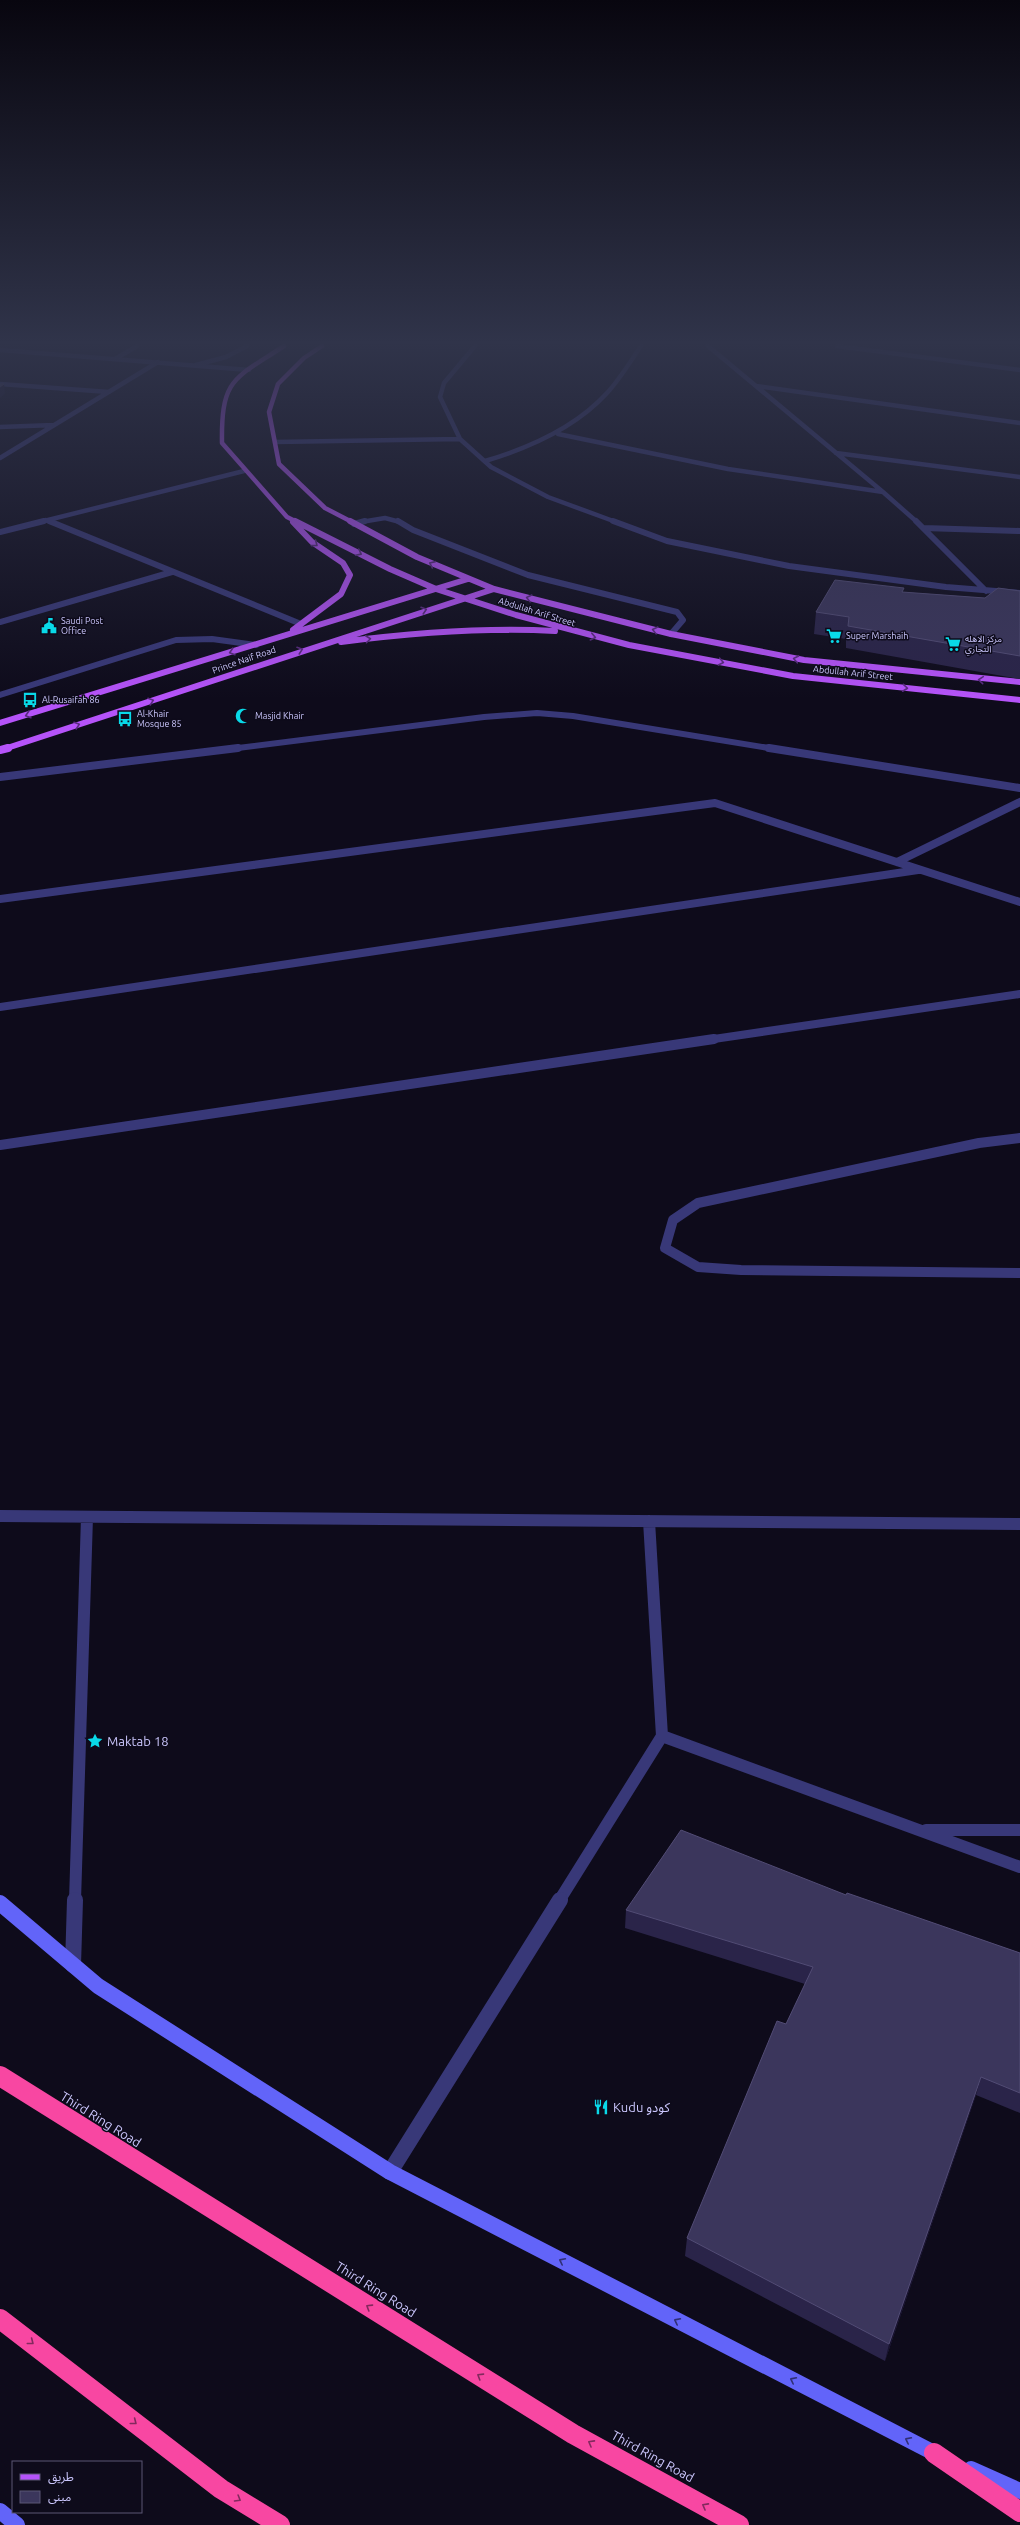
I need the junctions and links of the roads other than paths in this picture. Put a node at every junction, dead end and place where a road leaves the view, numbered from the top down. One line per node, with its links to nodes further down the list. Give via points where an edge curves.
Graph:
1 (238, 464): 7 (main road, Abdullah Arif Street)
2 (279, 464): 12 (main road, via 325,508)
3 (488, 464): 20 (street, via 548,497 667,541 789,566)
4 (703, 464): 9 (street)
5 (849, 464): 9 (street)
6 (919, 464): 8 (street)
7 (244, 471): 10 (main road, Abdullah Arif Street); 11 (street)
8 (1020, 477)
9 (883, 492): 13 (street)
10 (287, 517): 18 (main road, Abdullah Arif Street, one-way to 18); 24 (main road, one-way to 24, via 312,542 343,564 350,574 342,594)
11 (46, 520): 14 (street); 16 (street)
12 (354, 524): 17 (main road, one-way to 12, via 417,557); 26 (street, via 374,518 399,521 413,530 528,575 677,612 683,620)
13 (924, 528): 15 (street); 20 (street)
14 (0, 532)
15 (1020, 532)
16 (172, 572): 23 (street); 24 (street)
17 (468, 579): 18 (main road, Prince Naif Road); 19 (main road, Abdullah Arif Street)
18 (436, 589): 22 (main road, Abdullah Arif Street); 27 (main road, Prince Naif Road)
19 (494, 589): 22 (main road, Prince Naif Road); 26 (main road, Abdullah Arif Street, one-way to 19)
20 (986, 591): 21 (street)
21 (1020, 593)
22 (463, 598): 25 (main road, Abdullah Arif Street); 29 (main road, Prince Naif Road, one-way to 22)
23 (0, 622)
24 (301, 624): 27 (main road)
25 (575, 633): 29 (main road, one-way to 25, via 440,630 510,628); 32 (main road, Abdullah Arif Street, one-way to 32, via 793,676)
26 (671, 634): 30 (main road, Abdullah Arif Street, one-way to 26, via 804,660)
27 (283, 636): 28 (main road, Prince Naif Road)
28 (256, 645): 31 (street, via 212,639 176,640); 33 (main road, Prince Naif Road, one-way to 33)
29 (316, 645): 34 (main road, Prince Naif Road, one-way to 29)
30 (1020, 682)
31 (0, 695)
32 (1020, 700)
33 (0, 723)
34 (0, 750)
35 (0, 777): 36 (street, via 484,717 537,713 573,716)
36 (1020, 788)
37 (1018, 803): 38 (street)
38 (898, 862): 39 (street); 40 (street, via 715,803)
39 (921, 870): 41 (street); 43 (street)
40 (0, 899)
41 (1020, 902)
42 (1020, 994): 45 (street)
43 (0, 1007)
44 (1020, 1138): 46 (street, via 979,1143 698,1203 673,1220 665,1248 698,1267 741,1270)
45 (0, 1145)
46 (1020, 1273)
47 (0, 1516): 48 (street)
48 (87, 1517): 49 (street); 56 (street)
49 (649, 1521): 50 (street); 51 (street)
50 (1020, 1524)
51 (662, 1736): 52 (street); 58 (street)
52 (920, 1830): 53 (street); 54 (street)
53 (1020, 1830)
54 (1020, 1868)
55 (0, 1903): 56 (main road)
56 (73, 1965): 58 (main road, via 98,1986)
57 (0, 2076): 66 (highway, Third Ring Road, one-way to 57, via 573,2434)
58 (390, 2172): 60 (main road, one-way to 58)
59 (0, 2319): 65 (highway, one-way to 65, via 221,2489)
60 (934, 2453): 61 (main road); 63 (highway)
61 (1020, 2491)
62 (0, 2511): 64 (main road)
63 (1020, 2512)
64 (17, 2525)
65 (280, 2525)
66 (739, 2525)

